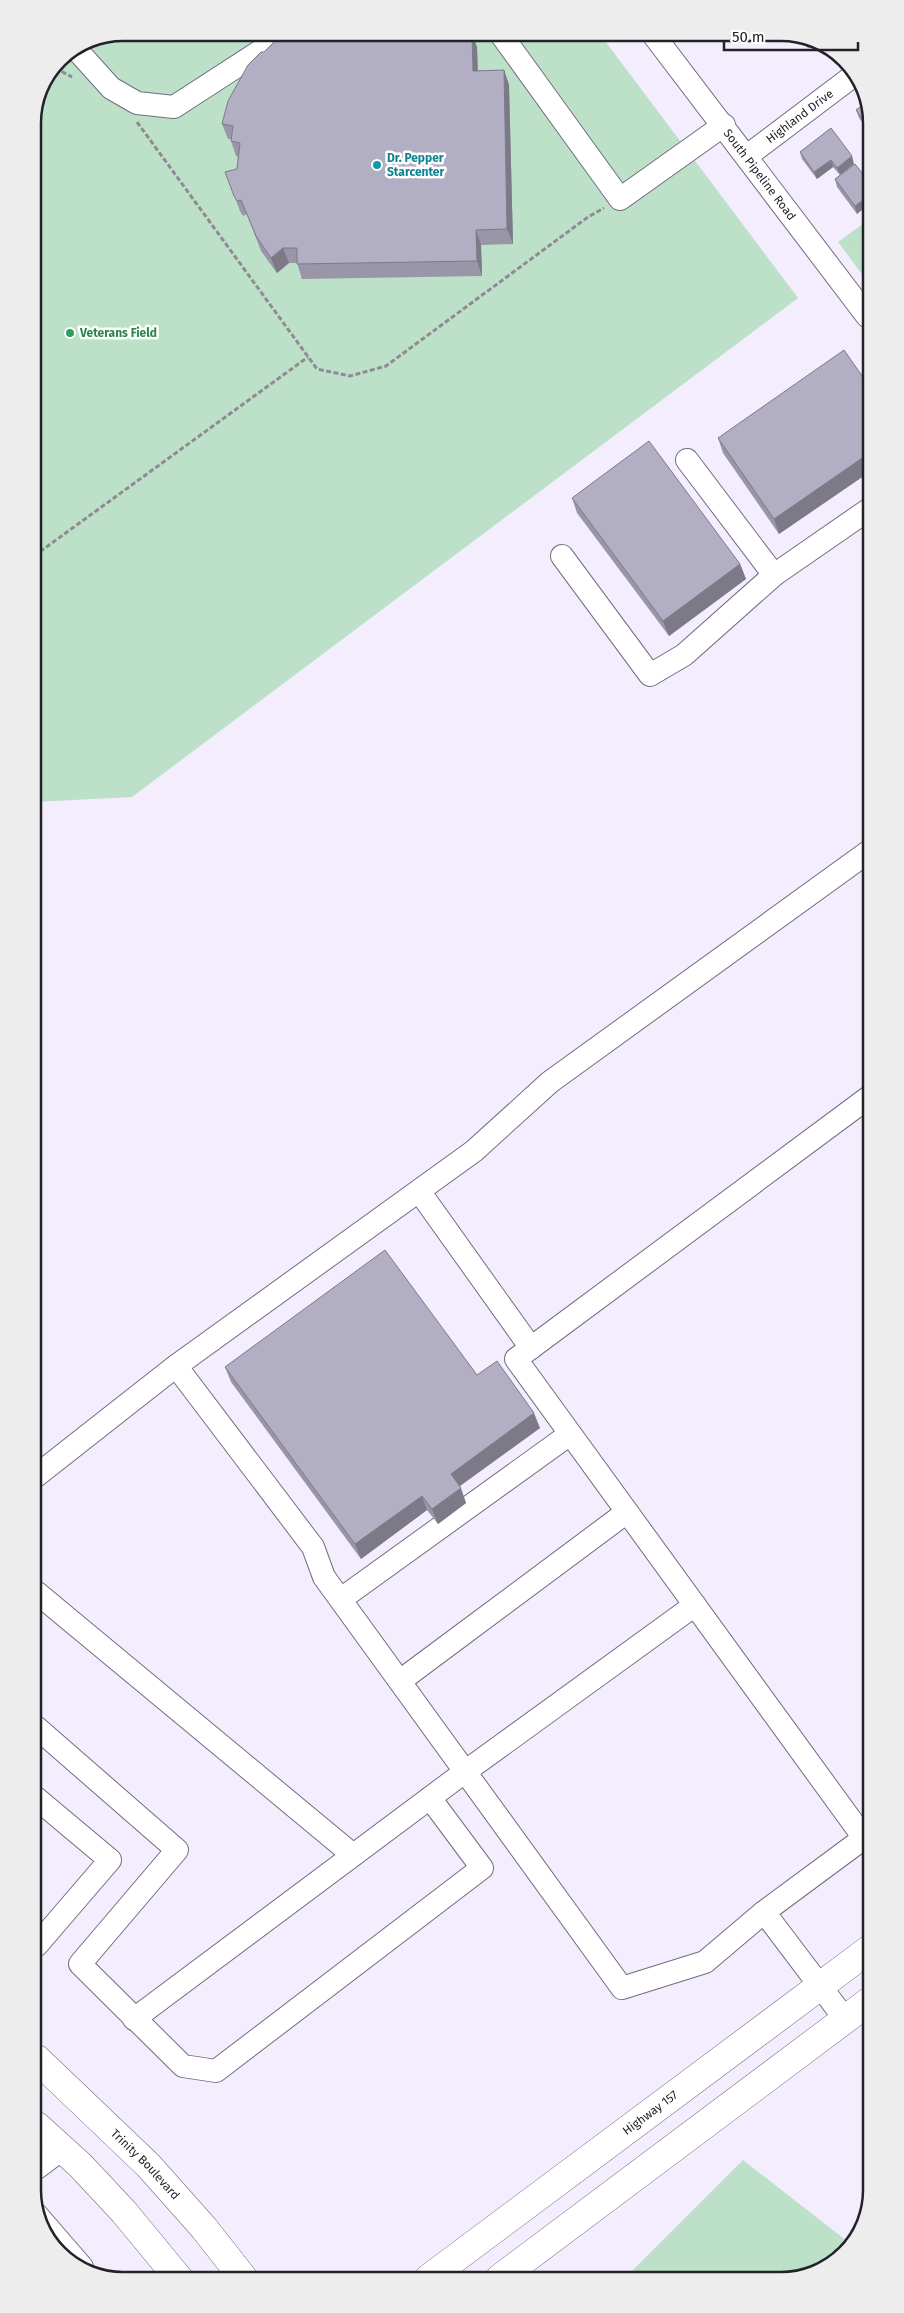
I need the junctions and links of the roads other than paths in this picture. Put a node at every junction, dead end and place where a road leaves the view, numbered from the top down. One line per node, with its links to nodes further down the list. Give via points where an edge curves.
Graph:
1 (274, 41): 4 (street, via 174,107 137,103 111,88)
2 (506, 41): 6 (street, via 620,199)
3 (658, 41): 6 (street, South Pipeline Road)
4 (80, 54)
5 (850, 79): 7 (street, Highland Drive)
6 (724, 125): 7 (street, South Pipeline Road)
7 (746, 156): 8 (street, South Pipeline Road)
8 (863, 311)
9 (687, 460): 12 (street)
10 (863, 513): 12 (street)
11 (562, 556): 12 (street, via 650,675 684,655)
12 (774, 575)
13 (863, 856): 15 (street, via 550,1082 474,1151)
14 (863, 1101): 16 (street)
15 (419, 1191): 16 (street); 17 (street)
16 (531, 1348): 18 (street, via 516,1359)
17 (176, 1366): 19 (street); 22 (street, via 313,1548 324,1576)
18 (570, 1434): 20 (street); 22 (street)
19 (41, 1472)
20 (627, 1512): 23 (street); 24 (street)
21 (41, 1596): 31 (street)
22 (341, 1599): 24 (street)
23 (695, 1605): 26 (street); 29 (street)
24 (400, 1681): 26 (street)
25 (41, 1731): 37 (street, via 178,1850 80,1964)
26 (466, 1771): 27 (street); 32 (street, via 622,1988 705,1962)
27 (430, 1798): 31 (street); 37 (street, via 482,1868 216,2071 183,2066)
28 (41, 1802): 33 (street, via 110,1860)
29 (863, 1837)
30 (863, 1839): 32 (street)
31 (353, 1856): 37 (street)
32 (764, 1912): 35 (street)
33 (41, 1940)
34 (863, 1954): 35 (main road, Highway 157)
35 (822, 1986): 38 (street); 45 (main road, Highway 157)
36 (863, 2006): 38 (main road)
37 (134, 2019)
38 (845, 2020): 46 (main road)
39 (41, 2063): 44 (main road, Trinity Boulevard, via 148,2165)
40 (41, 2130): 41 (main road)
41 (62, 2149): 42 (street); 43 (main road, via 124,2212)
42 (41, 2165)
43 (173, 2272)
44 (238, 2272)
45 (437, 2272)
46 (508, 2272)

